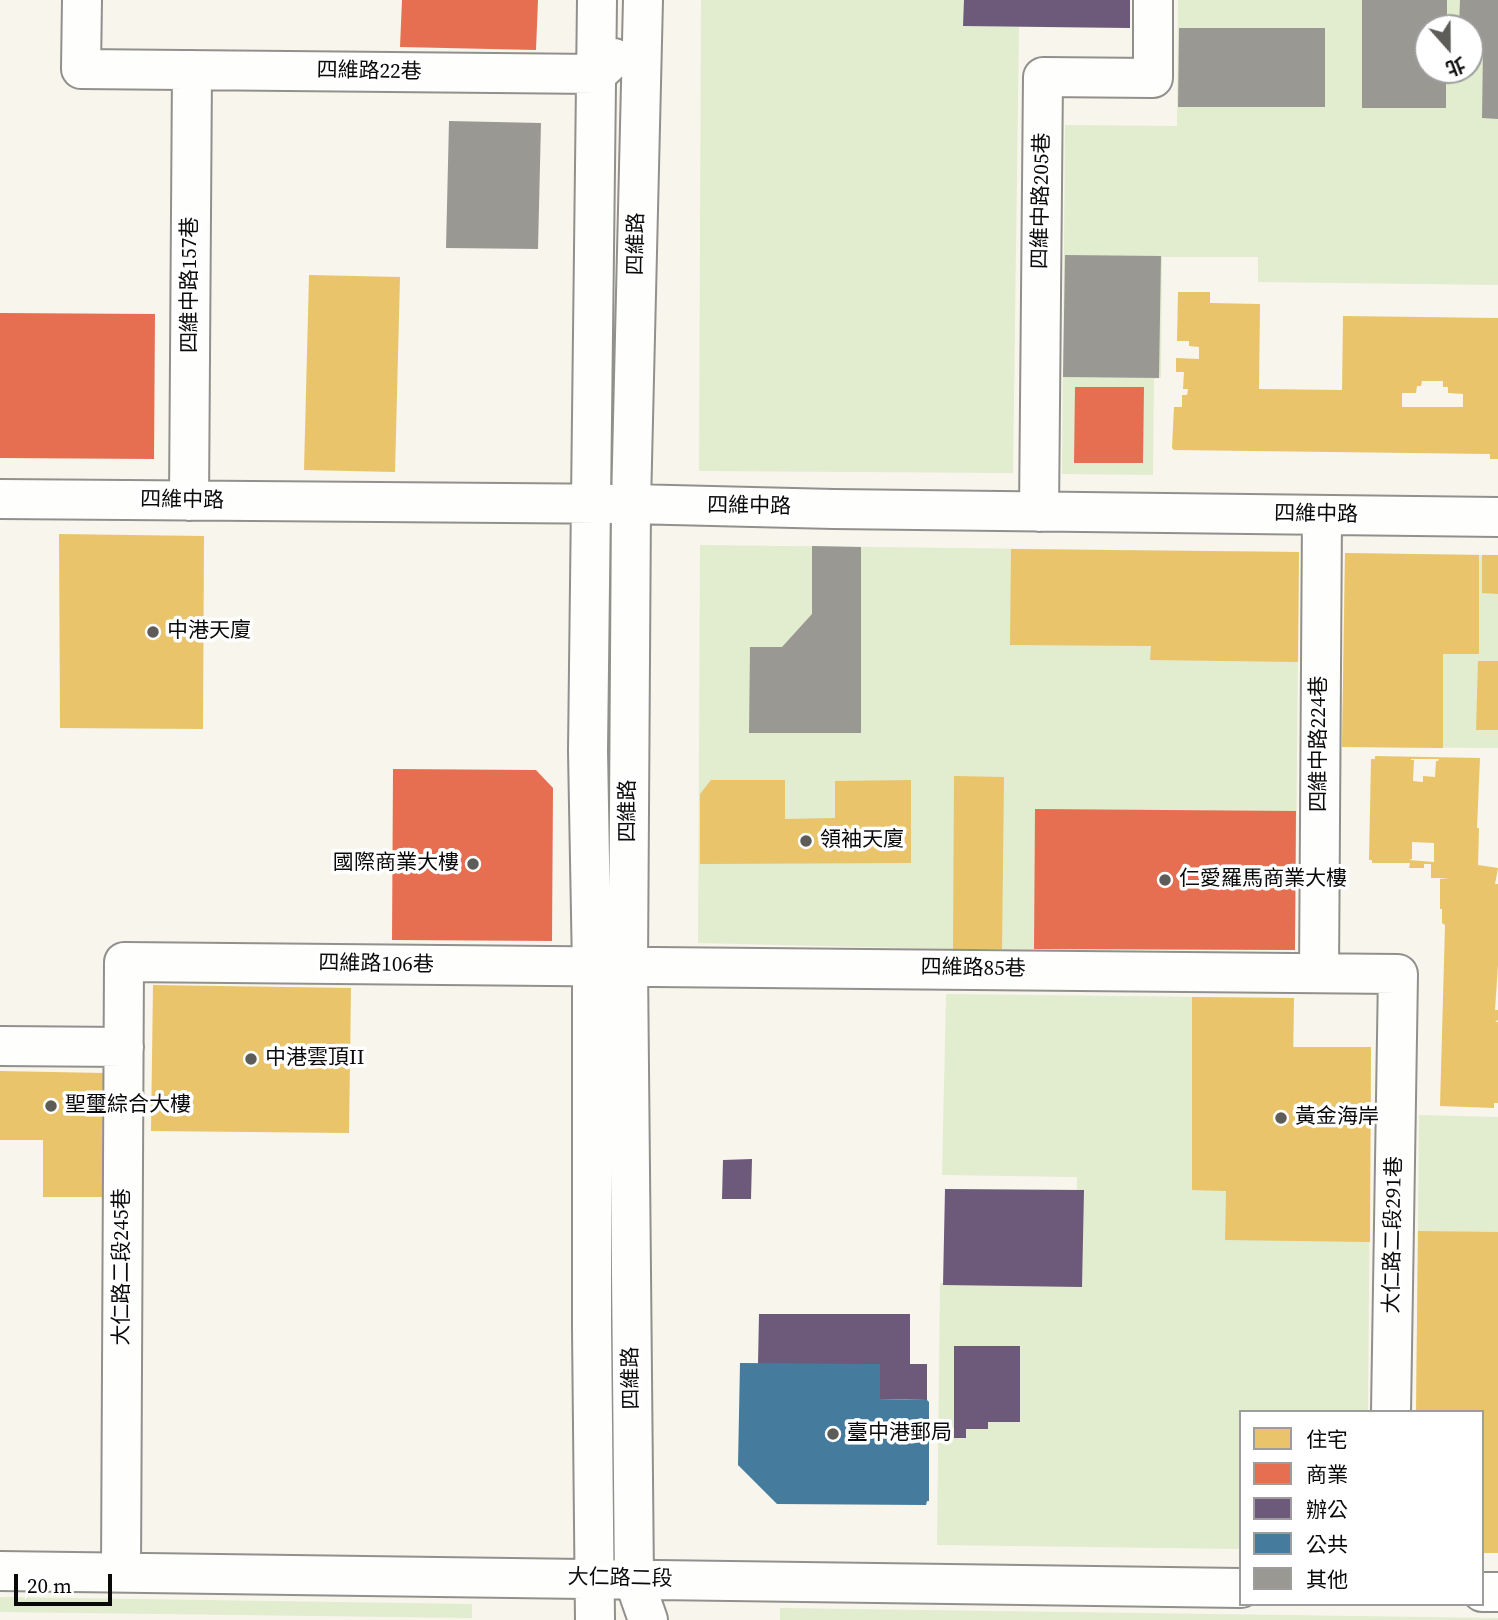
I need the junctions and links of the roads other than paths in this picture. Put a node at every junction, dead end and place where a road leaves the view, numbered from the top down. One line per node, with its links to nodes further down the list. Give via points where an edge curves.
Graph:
1 (82, 0): 5 (street, 四維路22巷, via 81,69)
2 (597, 0): 6 (street, 四維路)
3 (1153, 0): 11 (street, 四維中路205巷, via 1153,78 1043,77)
4 (642, 17): 6 (street); 9 (street, 四維路)
5 (192, 70): 6 (street, 四維路22巷); 8 (street, 四維中路157巷)
6 (597, 74): 10 (street, 四維路)
7 (0, 499): 8 (street, 四維中路)
8 (189, 501): 10 (street, 四維中路)
9 (631, 504): 10 (street, 四維中路); 11 (street, 四維中路); 15 (street, 四維路)
10 (590, 505): 15 (street, 四維路, via 588,751)
11 (1039, 512): 12 (street, 四維中路)
12 (1322, 515): 13 (street, 四維中路); 16 (street, 四維中路224巷)
13 (1498, 517)
14 (124, 962): 15 (street, 四維路106巷); 19 (street, 大仁路二段245巷)
15 (610, 966): 16 (street, 四維路85巷); 23 (street, 四維路, via 592,1328); 24 (street, 四維路)
16 (1319, 973): 17 (street, 四維路85巷)
17 (1398, 974): 20 (street, 大仁路二段291巷)
18 (0, 1046): 19 (street)
19 (124, 1046): 22 (street, 大仁路二段245巷)
20 (1391, 1410)
21 (0, 1571): 22 (street, 大仁路二段)
22 (121, 1572): 23 (street, 大仁路二段)
23 (595, 1579): 24 (street, 大仁路二段); 26 (street, 四維路)
24 (634, 1580): 25 (street, 大仁路二段); 27 (street, 四維路)
25 (1239, 1588)
26 (595, 1620)
27 (648, 1620)

